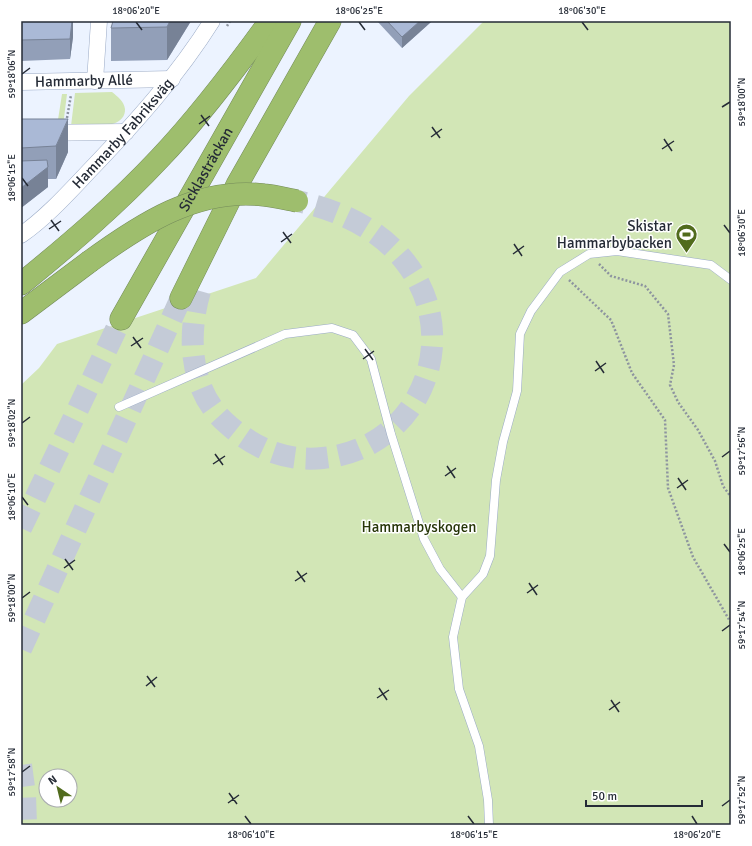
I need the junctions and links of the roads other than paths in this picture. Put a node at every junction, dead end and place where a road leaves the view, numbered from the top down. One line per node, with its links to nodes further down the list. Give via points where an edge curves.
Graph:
1 (99, 21): 7 (street)
2 (212, 21): 6 (street, Hammarby Fabriksväg)
3 (270, 21): 14 (highway, via 190,125 160,158 95,222)
4 (290, 21): 17 (highway, Sicklasträckan)
5 (330, 21): 15 (highway, via 237,185)
6 (172, 79): 7 (street, Hammarby Allé); 9 (street, Hammarby Fabriksväg)
7 (95, 81): 8 (street, Hammarby Allé)
8 (21, 82)
9 (126, 132): 10 (street); 12 (street, Hammarby Fabriksväg, via 67,194)
10 (21, 133)
11 (297, 201): 16 (highway, bridge, via 264,195 231,194 166,212 89,262)
12 (21, 235)
13 (731, 280): 19 (lane, via 711,265 617,251 589,254 560,272 531,311 520,334 517,391 496,480 490,556 482,574)
14 (21, 284)
15 (190, 295)
16 (21, 313)
17 (121, 318)
18 (119, 407): 19 (lane, via 285,334 332,328 353,335 371,358 391,434 424,539 440,570)
19 (462, 597): 20 (lane, via 454,637 458,682 479,746 488,800)
20 (489, 825)

